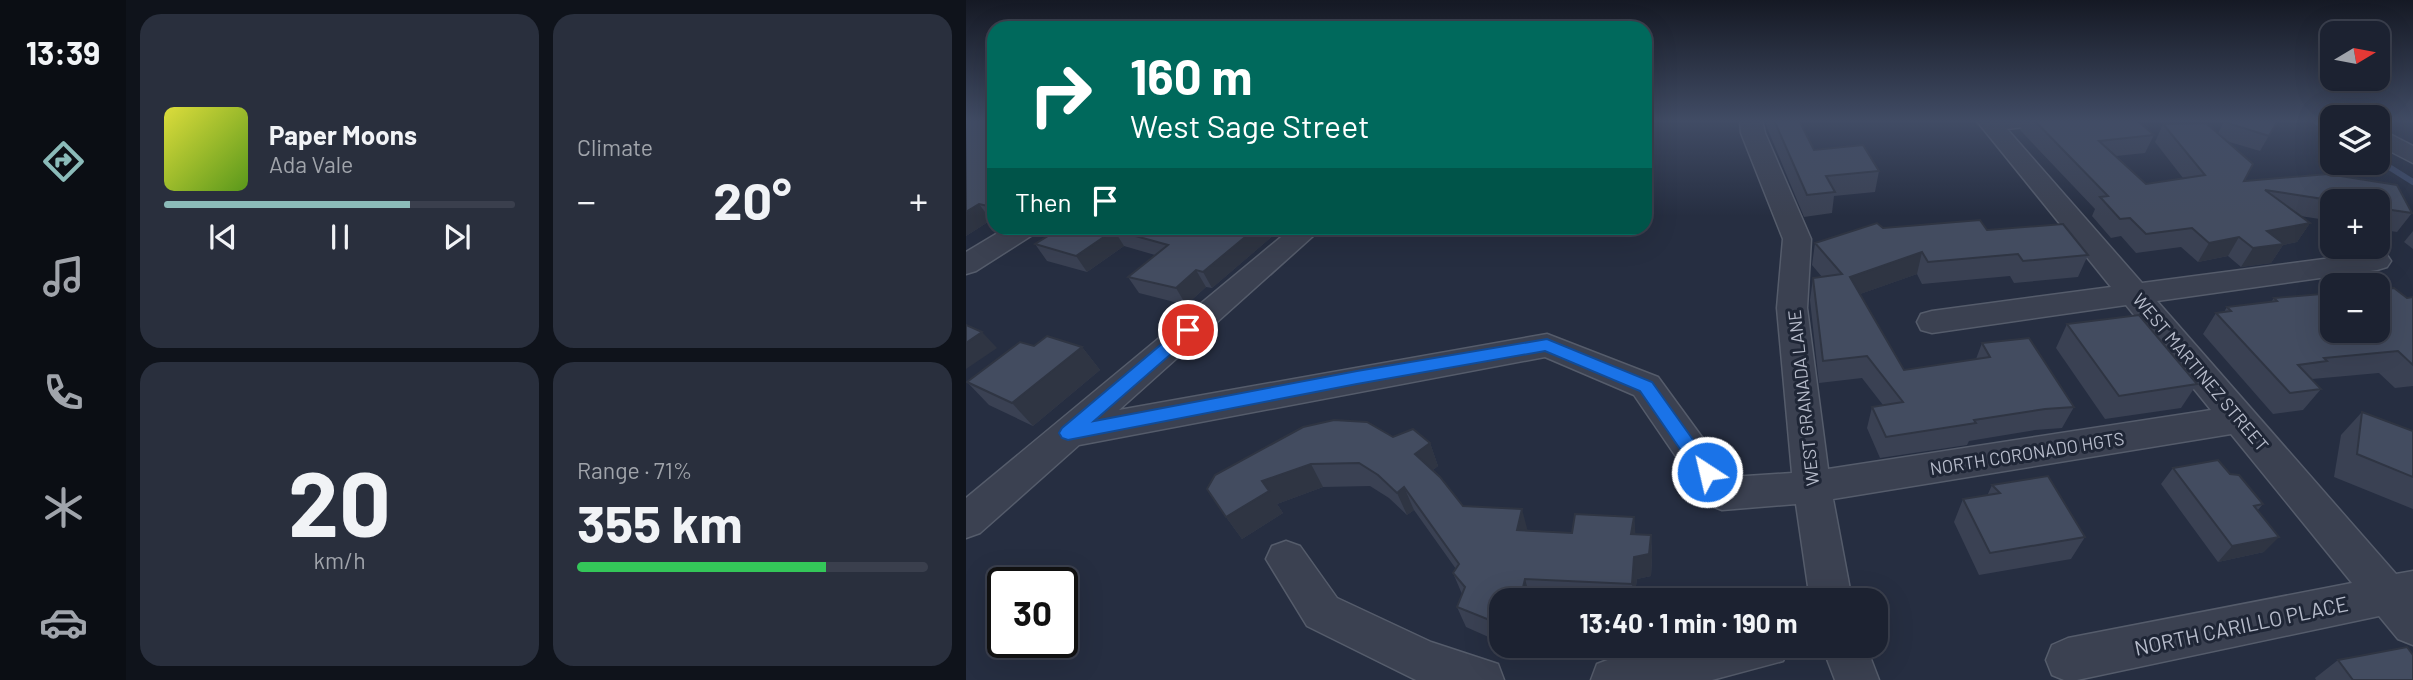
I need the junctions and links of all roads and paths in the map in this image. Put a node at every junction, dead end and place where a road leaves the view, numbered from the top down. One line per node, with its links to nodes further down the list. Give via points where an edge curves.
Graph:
1 (1761, 152): 11 (street, WEST GRANADA LANE, via 1797,239 1791,308)
2 (2014, 152): 7 (street, WEST MARTINEZ STREET)
3 (1013, 235): 6 (street)
4 (1300, 235): 10 (street)
5 (2377, 261): 7 (street)
6 (966, 265)
7 (2135, 295): 8 (street); 9 (street, WEST MARTINEZ STREET)
8 (1932, 321)
9 (2242, 419): 11 (street, NORTH CORONADO HGTS); 15 (street, WEST MARTINEZ STREET)
10 (1068, 433): 11 (street, NORTH CORONADO HGTS, via 1547,345 1646,387 1722,494); 12 (street)
11 (1812, 487): 14 (street, WEST GRANADA LANE)
12 (966, 521)
13 (1286, 559): 19 (street, via 1322,612 1425,662)
14 (1829, 588)
15 (2404, 603): 18 (street, NORTH CARILLO PLACE)
16 (1714, 658): 20 (street)
17 (1849, 658): 21 (street)
18 (2068, 660)
19 (1482, 680)
20 (1614, 680)
21 (1857, 680)

